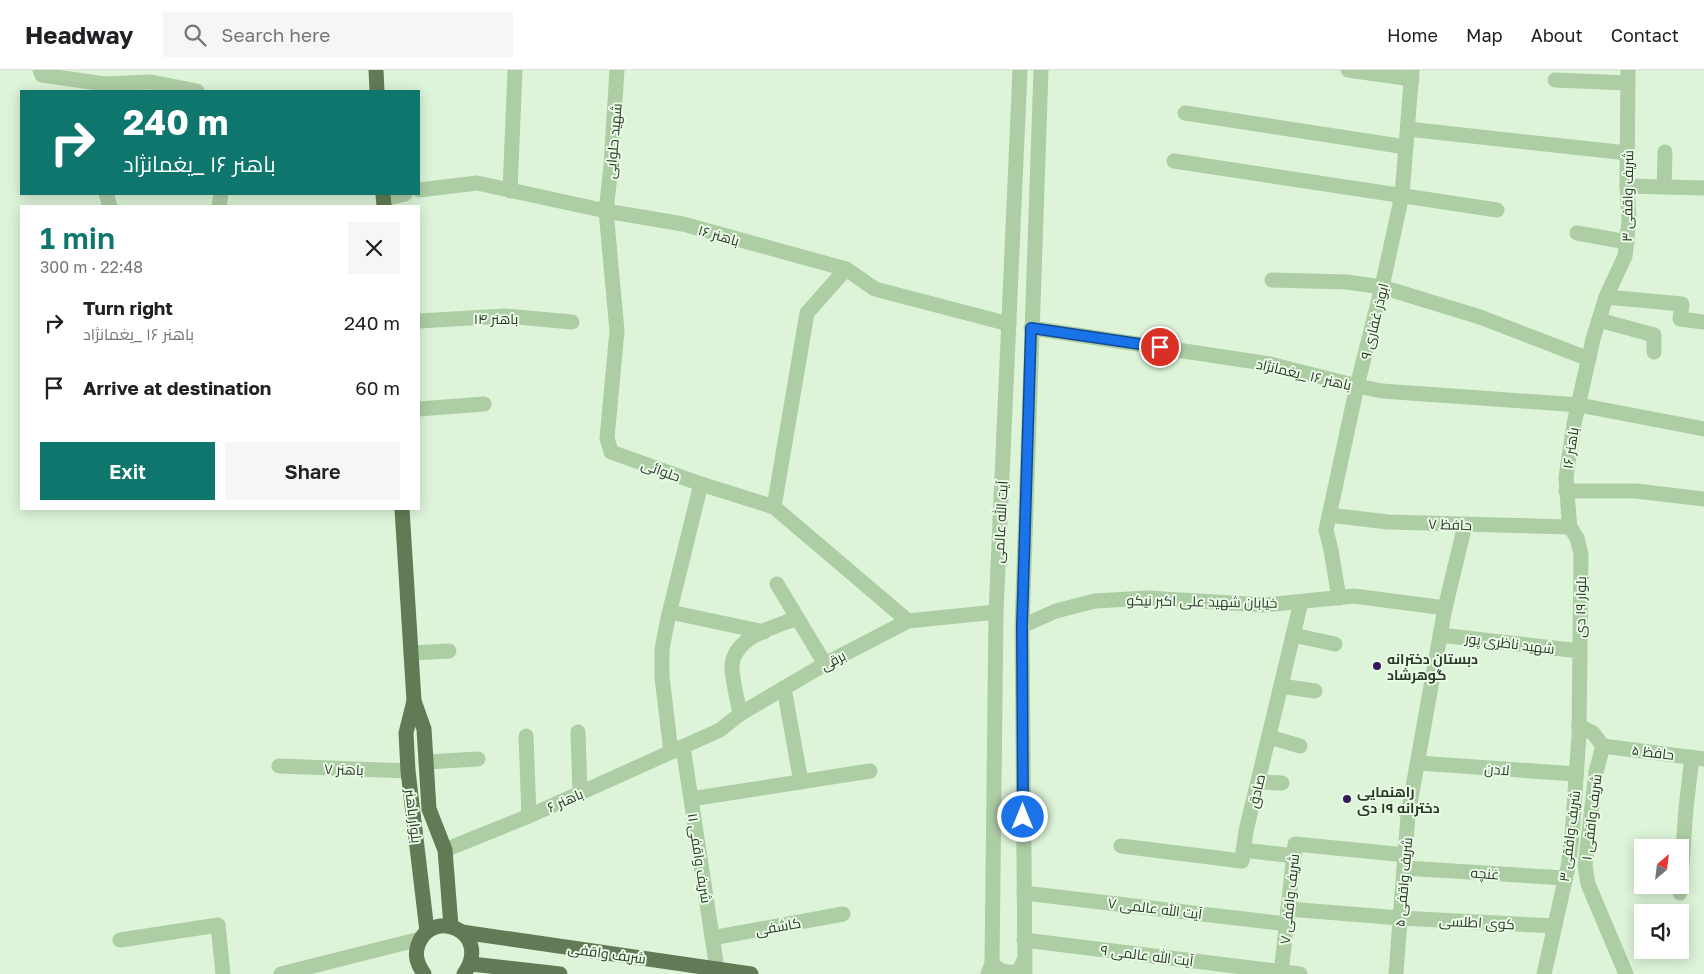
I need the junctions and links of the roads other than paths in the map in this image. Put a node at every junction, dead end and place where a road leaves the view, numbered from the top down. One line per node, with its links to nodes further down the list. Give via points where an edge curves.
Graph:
1 (40, 70): 11 (street, via 42,74)
2 (376, 70): 13 (main road)
3 (515, 70): 24 (street)
4 (617, 70): 29 (street, شهید حلوایی)
5 (1020, 70): 40 (street, آیت الله عالمی)
6 (1041, 70): 41 (street, آیت الله عالمی)
7 (1348, 70): 8 (street)
8 (1412, 75): 15 (street, ابوذر غفاری ۹)
9 (1628, 77): 10 (street); 18 (street, شریف واقفی ۳)
10 (1556, 80)
11 (105, 88): 12 (street, via 151,82)
12 (192, 90)
13 (377, 90)
14 (1185, 113): 16 (street)
15 (1408, 129): 16 (street, ابوذر غفاری ۹); 18 (street)
16 (1406, 146): 26 (street, ابوذر غفاری ۹)
17 (1665, 152): 21 (street)
18 (1627, 153): 20 (street, شریف واقفی ۳)
19 (1174, 161): 26 (street)
20 (1627, 186): 21 (street); 31 (street, شریف واقفی ۳)
21 (1664, 187): 22 (street)
22 (1704, 188)
23 (420, 190): 24 (street, باهنر ۱۶, via 477,184)
24 (510, 191): 29 (street, باهنر ۱۶)
25 (402, 195): 27 (street)
26 (1402, 195): 28 (street); 34 (street, ابوذر غفاری ۹)
27 (384, 200)
28 (1497, 210)
29 (606, 211): 32 (street, باهنر ۱۶, via 683,224); 49 (street, حلوائی, via 617,331 607,438 611,452)
30 (1577, 233): 31 (street)
31 (1627, 242): 35 (street, شریف واقفی ۳, via 1625,256)
32 (846, 269): 40 (street, باهنر ۱۶, via 875,289); 52 (street, via 807,313)
33 (1272, 280): 34 (street, via 1347,282)
34 (1382, 287): 43 (street, via 1480,317); 44 (street, ابوذر غفاری ۹)
35 (1606, 297): 36 (street, شریف واقفی ۳); 39 (street, via 1682,304 1680,318)
36 (1599, 320): 42 (street, via 1654,335); 43 (street, شریف واقفی ۳)
37 (420, 321): 38 (street, باهنر ۱۴, via 505,316)
38 (572, 322)
39 (1704, 322)
40 (1010, 324): 62 (street, آیت الله عالمی)
41 (1031, 328): 44 (street, باهنر ۱۶ _یغمانژاد, via 1270,364); 65 (street, آیت الله عالمی)
42 (1654, 352)
43 (1588, 359): 46 (street, شریف واقفی ۳)
44 (1357, 386): 46 (street, باهنر ۱۶ _یغمانژاد, via 1382,391); 54 (street, ابوذر غفاری ۹)
45 (484, 404): 47 (street)
46 (1578, 404): 48 (street, باهنر ۱۶ _یغمانژاد); 50 (street, باهنر ۱۶)
47 (420, 409)
48 (1704, 429)
49 (701, 484): 52 (street, حلوائی); 61 (street, شریف واقفی ۱۱)
50 (1566, 492): 51 (street, via 1636,491); 56 (street, بلوار ۱۹ دی)
51 (1704, 499)
52 (774, 508): 64 (street, حلوائی)
53 (402, 510): 72 (main road, بلوار باهنر)
54 (1329, 515): 55 (street, حافظ ۷, via 1388,522); 58 (street, ابوذر غفاری ۹, via 1326,530)
55 (1465, 525): 56 (street, حافظ ۷); 60 (street, شریف واقفی ۵)
56 (1570, 527): 71 (street, بلوار ۱۹ دی, via 1581,554)
57 (778, 584): 63 (street)
58 (1340, 598): 59 (street, خیابان شهید علی اکبر نیکو); 60 (street, خیابان شهید علی اکبر نیکو, via 1354,596)
59 (1301, 602): 65 (street, خیابان شهید علی اکبر نیکو, via 1265,605 1147,598 1094,601 1056,611); 68 (street, صادق)
60 (1445, 608): 67 (street, شریف واقفی ۵)
61 (670, 612): 66 (street); 85 (street, شریف واقفی ۱۱, via 662,649 662,677)
62 (996, 612): 64 (street, برقی); 119 (street, آیت الله عالمی)
63 (797, 618): 66 (street); 73 (street)
64 (908, 621): 73 (street, برقی)
65 (1022, 626): 107 (street, آیت الله عالمی)
66 (764, 632): 78 (street, via 742,644 735,652 732,666)
67 (1440, 635): 71 (street, شهید ناظری پور); 89 (street, شریف واقفی ۵)
68 (1293, 636): 69 (street); 74 (street, صادق)
69 (1335, 644)
70 (448, 650): 72 (street)
71 (1580, 651): 79 (street, بلوار ۱۹ دی)
72 (411, 652): 77 (main road, بلوار باهنر)
73 (825, 664): 75 (street, برقی)
74 (1281, 686): 76 (street); 82 (street, صادق)
75 (784, 688): 78 (street, برقی); 94 (street)
76 (1315, 691)
77 (414, 701): 88 (main road, بلوار باهنر, via 424,729); 91 (main road, بلوار باهنر, via 406,732)
78 (740, 714): 85 (street, برقی, via 720,730)
79 (1578, 726): 84 (street, via 1593,733); 93 (street, شریف وافقی ۳)
80 (578, 732): 97 (street)
81 (526, 736): 99 (street)
82 (1269, 737): 83 (street); 95 (street, صادق)
83 (1300, 746)
84 (1603, 746): 86 (street, حافظ ۵); 130 (street, شریف وافقی ۱, via 1596,772 1585,866 1588,884)
85 (677, 749): 97 (street, باهنر ۶); 98 (street, شریف واقفی ۱۱)
86 (1698, 758): 100 (street, via 1686,808)
87 (478, 760): 88 (street)
88 (426, 762): 102 (main road, بلوار باهنر, via 429,808)
89 (1418, 763): 93 (street, لادن); 105 (street, شریف واقفی ۵, via 1408,814)
90 (279, 766): 91 (street, باهنر ۷)
91 (408, 771): 113 (main road, بلوار باهنر)
92 (870, 772): 94 (street)
93 (1576, 774): 106 (street, شریف وافقی ۳, via 1572,837)
94 (801, 782): 98 (street)
95 (1258, 782): 96 (street); 103 (street, صادق)
96 (1282, 784)
97 (580, 793): 99 (street, باهنر ۶)
98 (691, 799): 114 (street, شریف واقفی ۱۱)
99 (529, 816): 102 (street, باهنر ۶)
100 (1684, 839)
101 (1121, 846): 103 (street, via 1242,861)
102 (445, 850): 112 (main road, بلوار باهنر)
103 (1243, 850): 104 (street)
104 (1294, 856): 105 (street, شریف واقفی ۷, via 1296,844); 109 (street, شریف واقفی ۷)
105 (1404, 862): 106 (street, غنچه); 110 (street, شریف واقفی ۵)
106 (1565, 878): 111 (street, شریف وافقی ۳)
107 (1024, 893): 109 (street, آیت الله عالمی ۷); 116 (street, آیت الله عالمی)
108 (843, 914): 114 (street, کاشفی)
109 (1288, 916): 110 (street, آیت الله عالمی ۷); 121 (street, شریف واقفی ۷)
110 (1400, 918): 111 (street, کوی اطلسی); 128 (street, شریف واقفی ۵)
111 (1555, 926): 129 (street, شریف وافقی ۳)
112 (457, 929): 113 (main road, شریف واقفی, via 438,926); 118 (main road, شریف واقفی); 120 (main road, via 470,941 473,952)
113 (423, 935): 123 (street); 124 (main road, بلوار باهنر, via 416,951 417,964)
114 (712, 938): 118 (street, شریف واقفی ۱۱)
115 (120, 940): 122 (street, via 218,925)
116 (1024, 940): 117 (street, آیت الله عالمی); 121 (street, آیت الله عالمی ۹)
117 (1025, 967): 119 (street, via 1007,974)
118 (717, 969): 126 (main road, شریف واقفی)
119 (990, 969)
120 (466, 971): 125 (main road, شریف واقفی)
121 (1281, 973): 127 (street, آیت الله عالمی ۹)
122 (223, 974)
123 (281, 974)
124 (424, 974)
125 (560, 974)
126 (751, 974)
127 (1300, 974)
128 (1396, 974)
129 (1544, 974)
130 (1626, 974)

